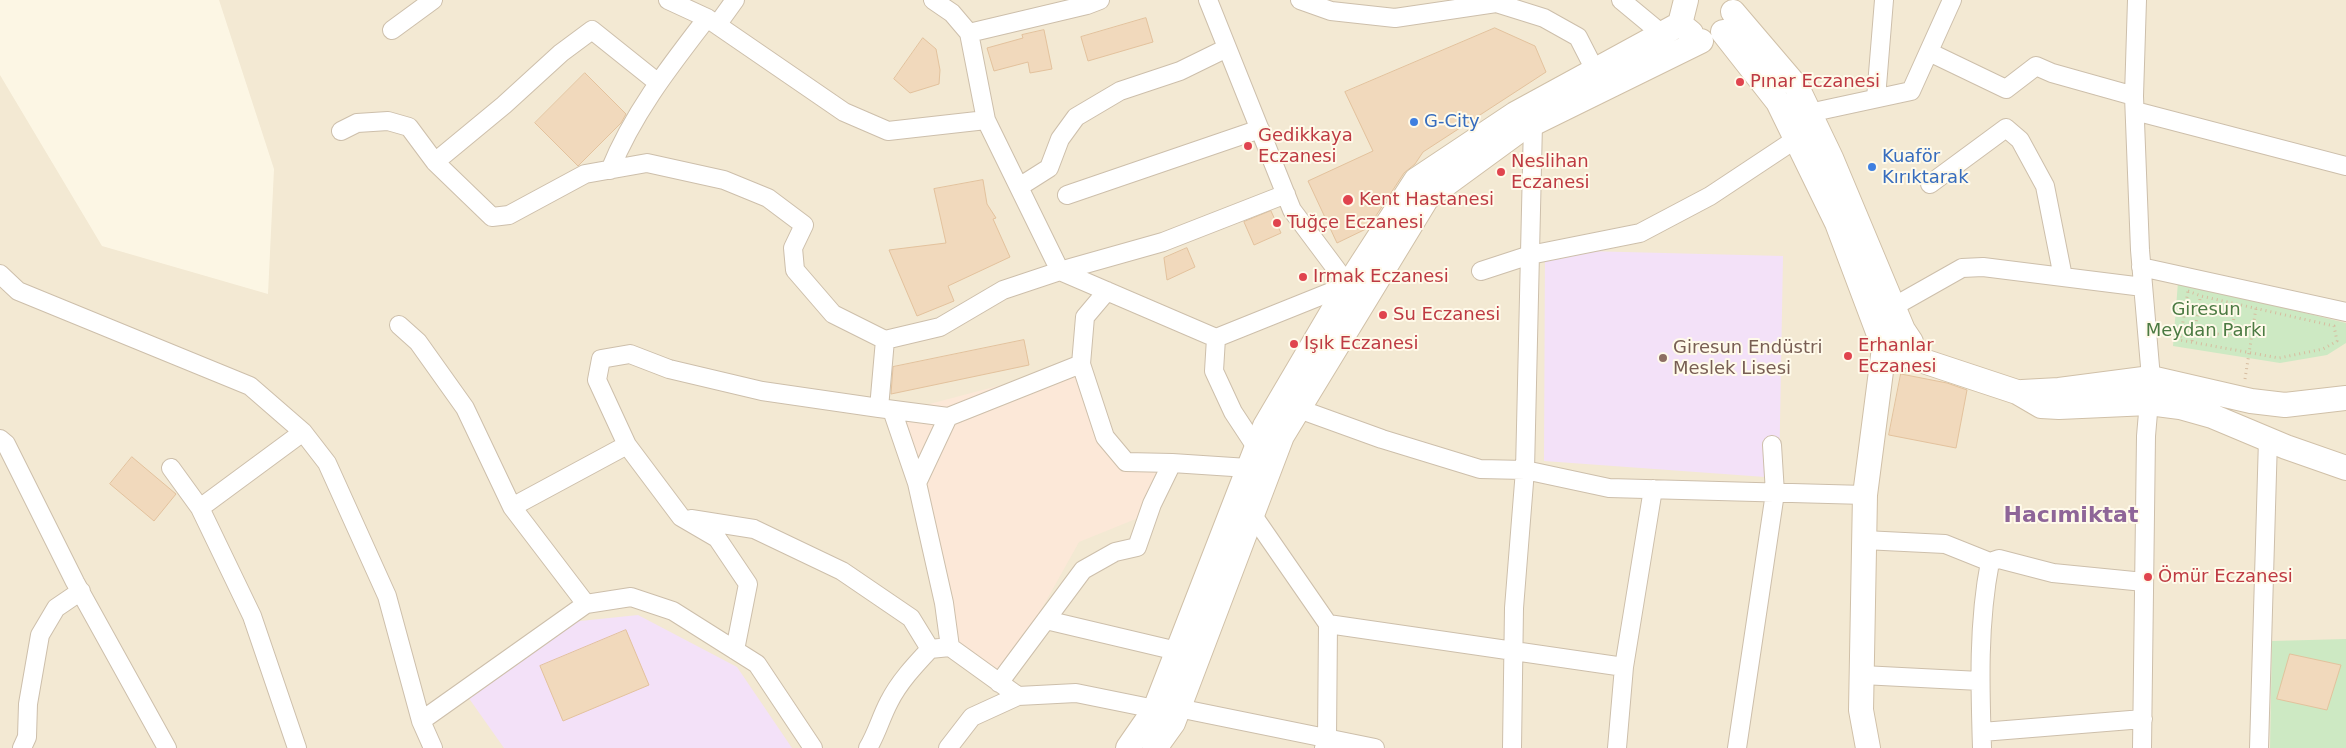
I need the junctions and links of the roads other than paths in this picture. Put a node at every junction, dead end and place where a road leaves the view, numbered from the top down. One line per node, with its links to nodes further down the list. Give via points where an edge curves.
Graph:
1 (433, 0): 17 (street)
2 (668, 0): 15 (street)
3 (735, 0): 15 (street)
4 (933, 0): 18 (street, via 952,14)
5 (1100, 0): 18 (street)
6 (1208, 0): 20 (street)
7 (1300, 0): 13 (street, via 1331,11 1394,18)
8 (1622, 0): 16 (street)
9 (1686, 0): 16 (street)
10 (1884, 0): 24 (street)
11 (1952, 0): 21 (street)
12 (2137, 0): 25 (street)
13 (1497, 2): 22 (street, via 1544,18 1578,37)
14 (1727, 14): 19 (street); 26 (street, via 1797,87); 31 (street)
15 (712, 22): 23 (street); 27 (street, via 844,112 888,131)
16 (1671, 29): 19 (street); 22 (street)
17 (392, 30)
18 (969, 33): 27 (street)
19 (1701, 41): 22 (street)
20 (1227, 48): 29 (street); 36 (street, via 1180,71 1120,92 1076,117 1060,139 1049,168)
21 (1928, 52): 24 (street, via 1911,91); 25 (street, via 2006,89 2036,66)
22 (1599, 80): 28 (street); 45 (street, via 1515,114 1416,180)
23 (657, 82): 32 (street, via 592,30); 34 (street, via 622,141)
24 (1876, 98): 26 (street)
25 (2135, 103): 33 (street); 40 (street)
26 (1809, 113): 48 (street)
27 (986, 120): 36 (street)
28 (1533, 123): 39 (street); 62 (street, via 1427,198)
29 (1260, 129): 37 (street); 38 (street)
30 (341, 131): 32 (street, via 357,123 388,121 409,127)
31 (1796, 139): 39 (street, via 1710,196 1640,233); 54 (street, via 1838,223)
32 (435, 162): 34 (street, via 492,217 509,214 585,174)
33 (2346, 166)
34 (610, 170): 53 (street, via 647,163 724,180 768,198 804,225 793,248 795,270 833,314)
35 (1930, 184): 44 (street, via 2006,128 2020,140 2045,186)
36 (1019, 187): 41 (street)
37 (1286, 194): 41 (street, via 1164,242); 45 (street, via 1292,210)
38 (1067, 195)
39 (1530, 255): 42 (street); 73 (street)
40 (2141, 267): 46 (street); 49 (street)
41 (1060, 271): 47 (street); 53 (street, via 1003,290 940,327)
42 (1481, 271)
43 (0, 274): 64 (street, via 18,291 250,386)
44 (2063, 277): 46 (street); 48 (street, via 1983,267 1962,268)
45 (1348, 285): 52 (street); 69 (street, via 1265,426)
46 (2143, 287): 57 (street)
47 (1107, 291): 52 (street); 55 (street, via 1085,317)
48 (1893, 307): 51 (street)
49 (2346, 312)
50 (399, 325): 78 (street, via 418,342 465,408)
51 (1903, 330): 54 (street); 56 (street, via 1914,347)
52 (1216, 338): 69 (street, via 1214,371)
53 (886, 340): 61 (street)
54 (1884, 348): 56 (street); 77 (street)
55 (1080, 364): 63 (street); 70 (street, via 1105,437 1126,462)
56 (1933, 365): 58 (street)
57 (2151, 378): 58 (street); 59 (street, via 2285,405); 60 (street)
58 (2017, 392): 60 (street, via 2042,406)
59 (2346, 398)
60 (2149, 403): 66 (street, via 2212,416); 84 (street)
61 (886, 409): 63 (street); 67 (street, via 762,391 669,369 630,354 601,359 596,380); 74 (street)
62 (1299, 409): 73 (street, via 1382,439 1480,468); 80 (street, via 1282,436)
63 (948, 417): 74 (street)
64 (303, 432): 79 (street); 101 (street, via 327,463 387,596)
65 (0, 439): 85 (street, via 6,444)
66 (2268, 439): 72 (street); 119 (street)
67 (627, 445): 78 (street); 81 (street)
68 (1772, 445): 76 (street)
69 (1252, 458): 70 (street); 93 (street)
70 (1172, 463): 87 (street, via 1152,504 1137,547 1115,552 1083,570)
71 (171, 468): 79 (street)
72 (2346, 468)
73 (1525, 470): 75 (street, via 1609,488); 92 (street)
74 (917, 483): 89 (street, via 944,603)
75 (1654, 489): 76 (street); 94 (street)
76 (1774, 493): 77 (street); 116 (street)
77 (1865, 495): 82 (street)
78 (512, 507): 86 (street)
79 (200, 508): 106 (street, via 252,616)
80 (1252, 514): 88 (street); 99 (street)
81 (681, 517): 90 (street, via 754,529 842,571 911,618); 91 (street, via 717,538 748,584)
82 (1864, 540): 83 (street, via 1945,544); 95 (street)
83 (1990, 562): 84 (street, via 1999,559 2053,573); 96 (street, via 1985,588)
84 (2144, 582): 100 (street)
85 (81, 591): 104 (street, via 56,608 40,634 28,704 27,736); 105 (street)
86 (586, 604): 91 (street, via 631,597 673,611); 101 (street)
87 (1046, 620): 93 (street); 97 (street)
88 (1328, 624): 92 (street); 103 (street)
89 (950, 647): 90 (street); 97 (street)
90 (930, 649): 109 (street, via 889,702)
91 (735, 650): 108 (street, via 757,664)
92 (1513, 650): 94 (street); 114 (street)
93 (1177, 651): 99 (street)
94 (1624, 667): 115 (street)
95 (1862, 676): 96 (street); 117 (street, via 1861,710)
96 (1980, 681): 102 (street)
97 (999, 683): 98 (street)
98 (1018, 696): 99 (street, via 1076,693); 110 (street, via 972,717)
99 (1167, 708): 103 (street); 111 (street); 112 (street, via 1172,723)
100 (2143, 719): 102 (street); 118 (street)
101 (422, 722): 107 (street)
102 (1982, 740)
103 (1326, 743): 113 (street)
104 (22, 748)
105 (167, 748)
106 (297, 748)
107 (433, 748)
108 (813, 748)
109 (868, 748)
110 (948, 748)
111 (1128, 748)
112 (1155, 748)
113 (1375, 748)
114 (1512, 748)
115 (1617, 748)
116 (1737, 748)
117 (1868, 748)
118 (2142, 748)
119 (2259, 748)

